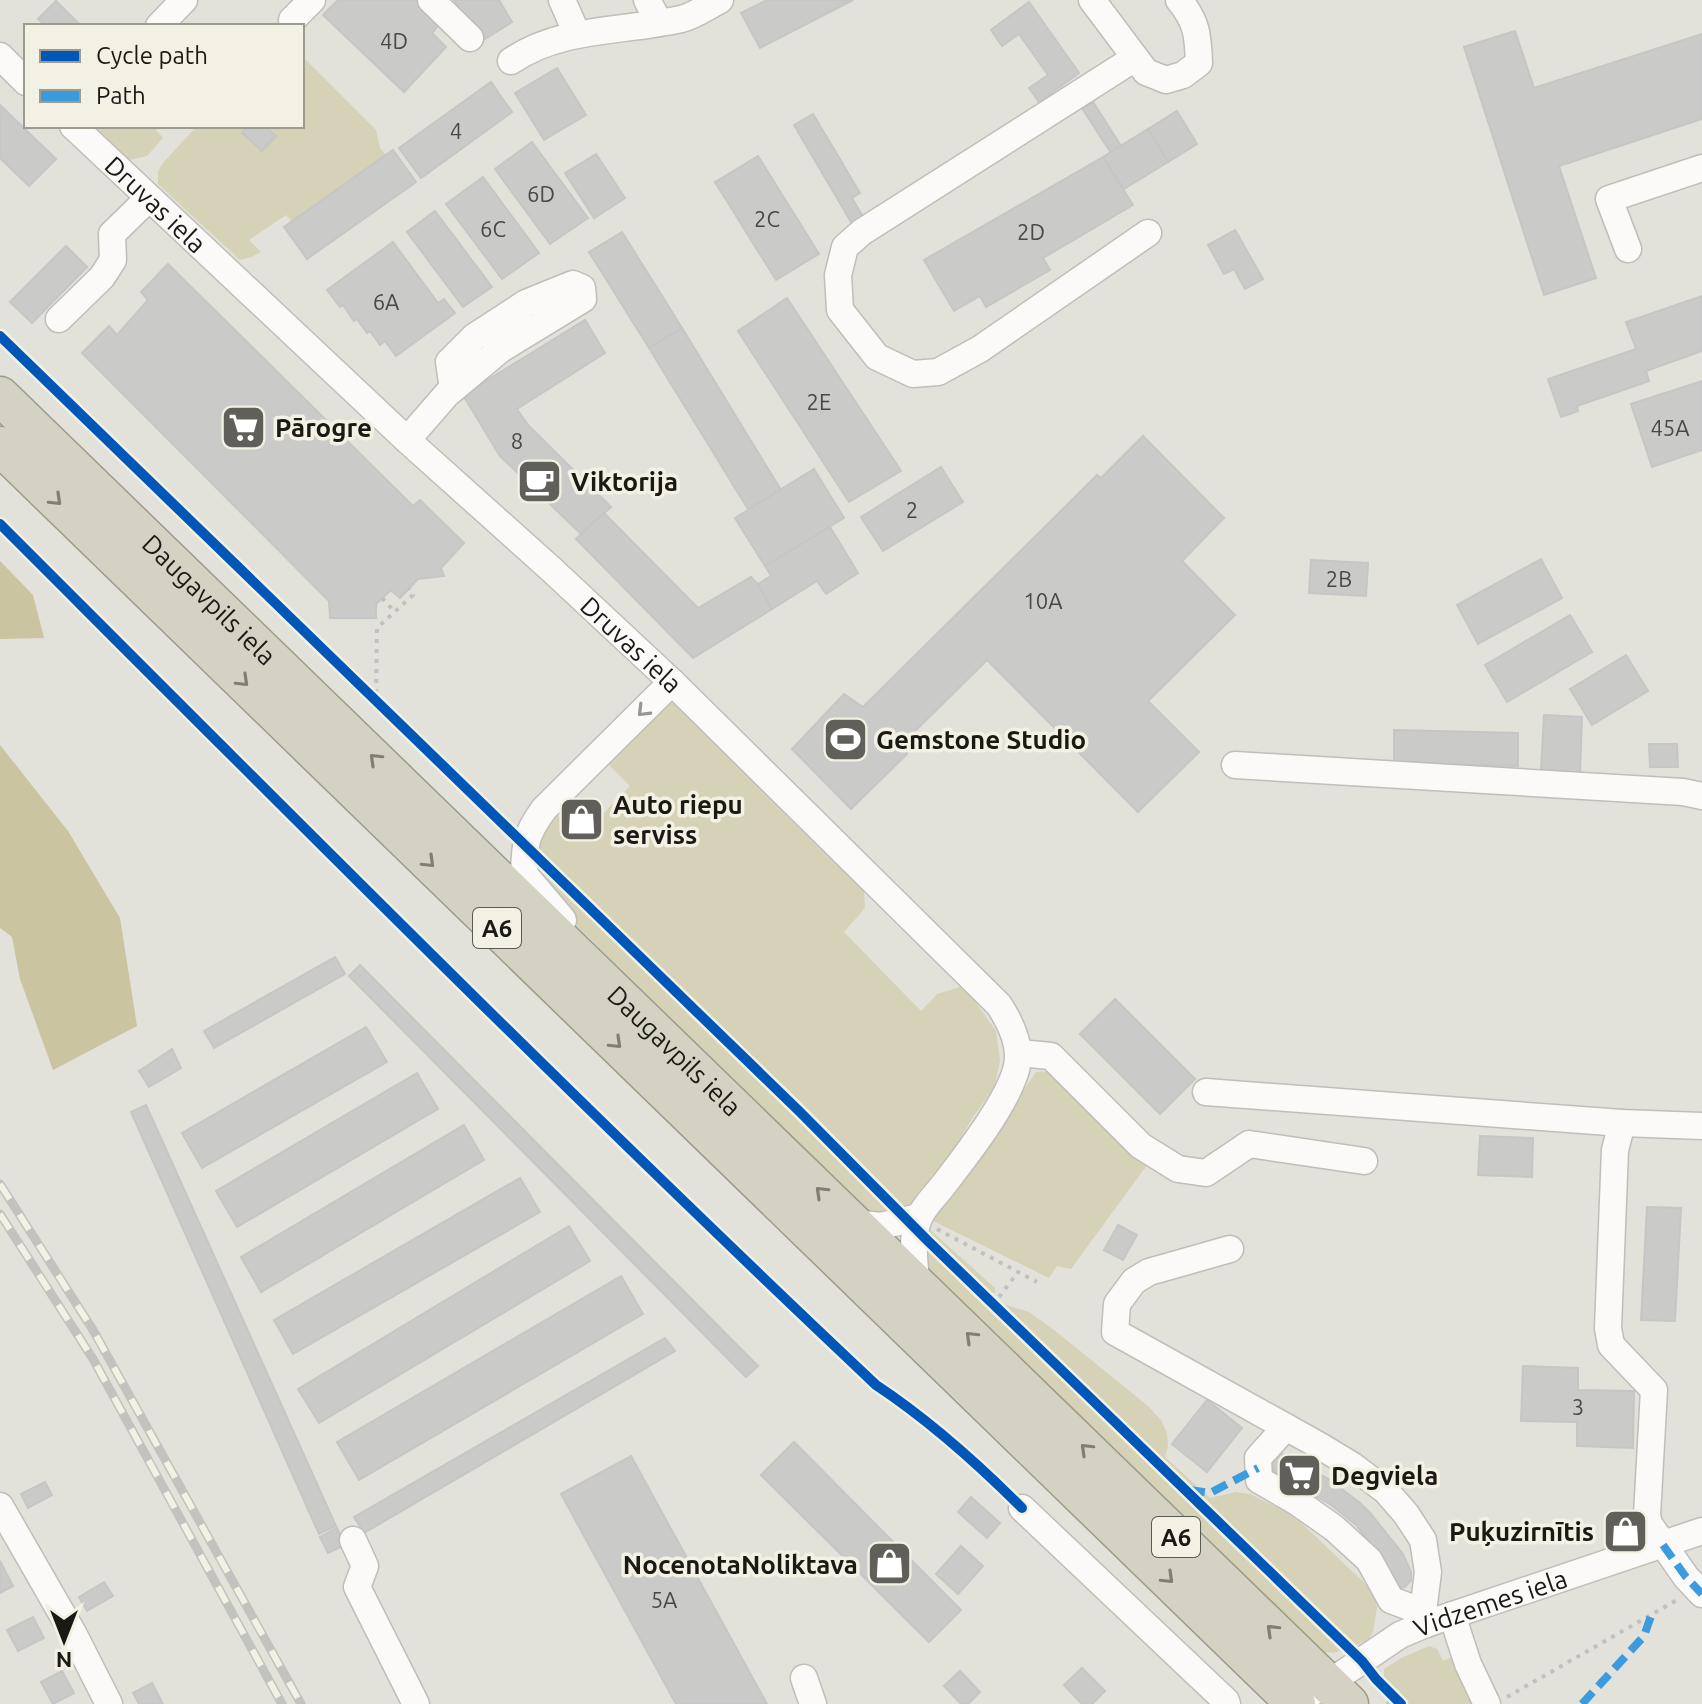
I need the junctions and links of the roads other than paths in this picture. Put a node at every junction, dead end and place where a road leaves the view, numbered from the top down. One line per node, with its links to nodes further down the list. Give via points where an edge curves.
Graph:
1 (184, 0): 10 (street)
2 (312, 0): 9 (street)
3 (431, 0): 12 (street)
4 (562, 0): 11 (street)
5 (720, 0): 8 (street, via 683,19)
6 (1092, 0): 14 (street)
7 (1179, 0): 14 (street, via 1198,36 1199,63 1166,80 1146,72)
8 (653, 11): 11 (street)
9 (292, 20)
10 (161, 24)
11 (577, 34): 15 (street, via 527,50)
12 (470, 38)
13 (0, 56): 16 (street)
14 (1135, 58): 20 (street, via 862,232 845,247 838,275 840,310 877,357 913,374 938,372 980,349)
15 (511, 61)
16 (24, 80)
17 (75, 128): 19 (street, Druvas iela)
18 (1702, 168): 21 (street, via 1609,199)
19 (149, 198): 22 (street, via 112,234 113,260 102,277); 25 (street, Druvas iela)
20 (1148, 233)
21 (1628, 249)
22 (59, 319)
23 (453, 389): 23 (street, via 501,349 583,299 582,288 573,284 526,303 474,337 449,362); 25 (street)
24 (0, 396): 30 (highway, Daugavpils iela / A6, one-way to 24)
25 (407, 440): 27 (street, Druvas iela)
26 (0, 446): 56 (highway, Daugavpils iela / A6, one-way to 56)
27 (672, 682): 30 (street, one-way to 30, via 529,830 524,874 565,922); 31 (street, Druvas iela, via 999,1005)
28 (1235, 765): 29 (street)
29 (1702, 796)
30 (572, 950): 37 (highway, Daugavpils iela / A6, one-way to 30)
31 (1019, 1053): 35 (street, via 1051,1056 1141,1146 1178,1169 1206,1173 1249,1144); 36 (street, via 1006,1096)
32 (1206, 1092): 33 (street)
33 (1622, 1123): 34 (street); 45 (street, via 1615,1150 1608,1328 1611,1345 1654,1390 1647,1515)
34 (1702, 1126)
35 (1364, 1161)
36 (919, 1217): 37 (street, via 881,1226); 39 (street, via 914,1248)
37 (853, 1223): 39 (highway, Daugavpils iela / A6)
38 (1230, 1249): 40 (street, via 1134,1281 1117,1304 1115,1332)
39 (917, 1285): 50 (highway, Daugavpils iela / A6, one-way to 39)
40 (1286, 1427): 48 (street, via 1353,1466 1406,1514 1423,1540 1428,1572); 48 (street, via 1258,1458 1259,1480 1334,1528 1369,1560 1391,1600)
41 (0, 1506): 52 (street)
42 (1022, 1508): 55 (street)
43 (1702, 1531): 45 (street, Vidzemes iela)
44 (353, 1540): 53 (street, via 365,1566 357,1587)
45 (1663, 1545): 46 (street); 47 (street, Vidzemes iela)
46 (1699, 1592)
47 (1452, 1615): 48 (street, Vidzemes iela); 51 (street, via 1468,1664)
48 (1424, 1618): 50 (street, Vidzemes iela)
49 (804, 1678): 54 (street)
50 (1338, 1694): 56 (street, Vidzemes iela)
51 (1493, 1703)
52 (109, 1704)
53 (416, 1704)
54 (813, 1704)
55 (1227, 1704)
56 (1295, 1704)

